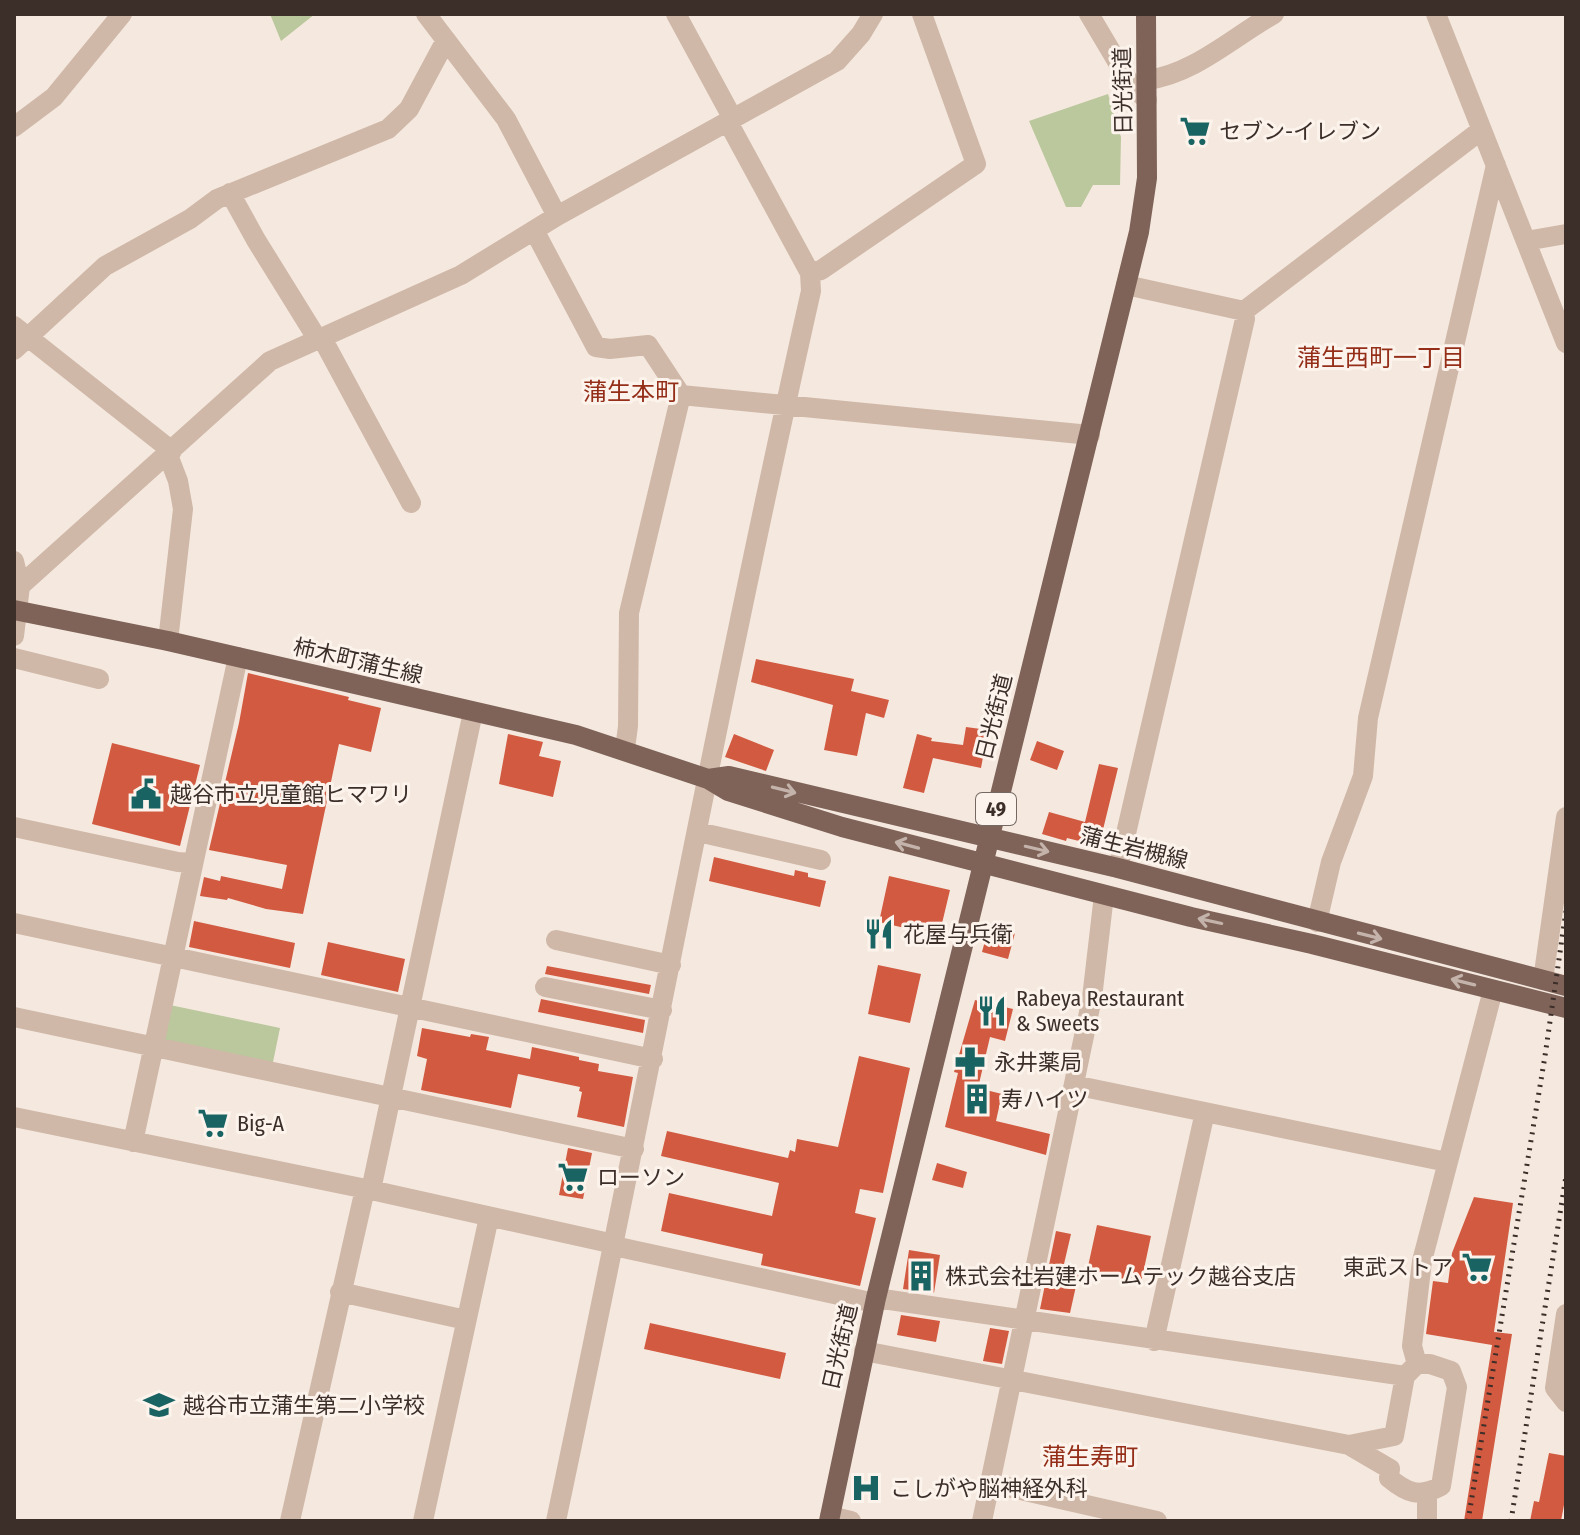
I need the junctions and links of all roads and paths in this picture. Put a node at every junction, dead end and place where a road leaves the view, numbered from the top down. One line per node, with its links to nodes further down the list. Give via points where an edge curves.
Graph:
1 (122, 14): 12 (street, via 54,97)
2 (676, 14): 11 (street)
3 (873, 14): 11 (street, via 837,61)
4 (922, 14): 20 (street, via 976,164)
5 (1089, 14): 10 (street, via 1131,85)
6 (1146, 14): 10 (main road, 日光街道 / 49)
7 (1274, 14): 10 (street)
8 (1436, 14): 13 (street)
9 (439, 23): 15 (street, via 409,109 388,129); 16 (street, via 506,119)
10 (1147, 90): 21 (main road, 日光街道 / 49, via 1147,178)
11 (730, 121): 16 (street); 20 (street)
12 (14, 127)
13 (1480, 131): 14 (street); 22 (street)
14 (1496, 165): 19 (street); 52 (street, via 1368,718 1363,776 1331,862)
15 (230, 193): 23 (street, via 105,266); 24 (street)
16 (557, 216): 17 (street)
17 (534, 230): 24 (street, via 443,285); 26 (street, via 596,347 648,345)
18 (1566, 234): 19 (street)
19 (1526, 241): 25 (street)
20 (810, 273): 27 (street, via 811,291)
21 (1126, 285): 22 (street); 28 (main road, 日光街道 / 49)
22 (1244, 311): 50 (street)
23 (18, 338): 29 (street)
24 (320, 339): 29 (street, via 270,361); 30 (street)
25 (1566, 343)
26 (681, 395): 27 (street); 40 (street, via 629,613)
27 (785, 406): 28 (street); 42 (street)
28 (1090, 435): 46 (main road, 日光街道 / 49)
29 (170, 453): 32 (street); 35 (street, via 183,509)
30 (411, 503)
31 (14, 561): 32 (street)
32 (20, 586): 33 (street)
33 (15, 610): 34 (street); 35 (main road, 柿木町蒲生線)
34 (14, 636)
35 (168, 641): 36 (main road, 柿木町蒲生線)
36 (238, 657): 39 (main road, 柿木町蒲生線); 48 (street)
37 (14, 658): 38 (street)
38 (99, 679)
39 (473, 712): 40 (main road, 柿木町蒲生線); 61 (street)
40 (625, 749): 41 (main road, 柿木町蒲生線)
41 (687, 773): 42 (main road, 蒲生岩槻線)
42 (708, 779): 45 (street); 46 (main road, 蒲生岩槻線, one-way to 46, via 729,776); 49 (main road, one-way to 42, via 842,827 728,791)
43 (1566, 817): 57 (street)
44 (14, 827): 48 (street)
45 (698, 832): 47 (street); 56 (street)
46 (989, 837): 49 (main road, 日光街道 / 49); 50 (main road, 蒲生岩槻線, one-way to 50)
47 (821, 860)
48 (192, 863): 55 (street)
49 (983, 864): 51 (main road); 78 (main road, 日光街道 / 49)
50 (1118, 868): 52 (main road, 蒲生岩槻線)
51 (1104, 895): 60 (main road, one-way to 51); 67 (street, via 1092,998)
52 (1317, 922): 57 (main road, 蒲生岩槻線, one-way to 57)
53 (14, 923): 55 (street)
54 (556, 940): 56 (street)
55 (172, 956): 61 (street); 65 (street)
56 (671, 965): 63 (street)
57 (1543, 980): 58 (main road, 蒲生岩槻線)
58 (1566, 986)
59 (545, 987): 63 (street)
60 (1493, 990): 62 (main road); 73 (street)
61 (409, 1007): 66 (street); 68 (street)
62 (1566, 1008)
63 (662, 1010): 66 (street)
64 (14, 1017): 65 (street)
65 (154, 1046): 68 (street); 71 (street)
66 (653, 1059): 72 (street)
67 (1074, 1085): 69 (street); 81 (street)
68 (393, 1097): 72 (street); 74 (street)
69 (1205, 1112): 73 (street); 82 (street)
70 (14, 1117): 71 (street)
71 (133, 1142): 74 (street)
72 (634, 1149): 76 (street)
73 (1447, 1162): 84 (street, via 1422,1261)
74 (368, 1189): 75 (street); 77 (street)
75 (489, 1217): 76 (street); 80 (street)
76 (614, 1245): 78 (street); 96 (street)
77 (340, 1292): 80 (street); 94 (street)
78 (876, 1301): 81 (street); 83 (main road, 日光街道 / 49)
79 (1566, 1314): 86 (street, via 1555,1388)
80 (466, 1320): 95 (street)
81 (1023, 1320): 82 (street); 85 (street)
82 (1154, 1341): 84 (street)
83 (864, 1351): 85 (street); 92 (main road, 日光街道 / 49)
84 (1411, 1370): 87 (street); 91 (street, via 1430,1364 1451,1371 1457,1387 1441,1486)
85 (1011, 1380): 88 (street); 90 (street)
86 (1566, 1402)
87 (1394, 1436): 88 (street); 89 (street)
88 (1349, 1445): 89 (street)
89 (1390, 1469): 91 (street, via 1389,1478 1403,1490)
90 (990, 1483): 93 (street); 98 (street)
91 (1427, 1494): 99 (street)
92 (830, 1519): 97 (street)
93 (1147, 1520)
94 (290, 1521)
95 (423, 1521)
96 (556, 1521)
97 (851, 1521)
98 (982, 1521)
99 (1427, 1521)

